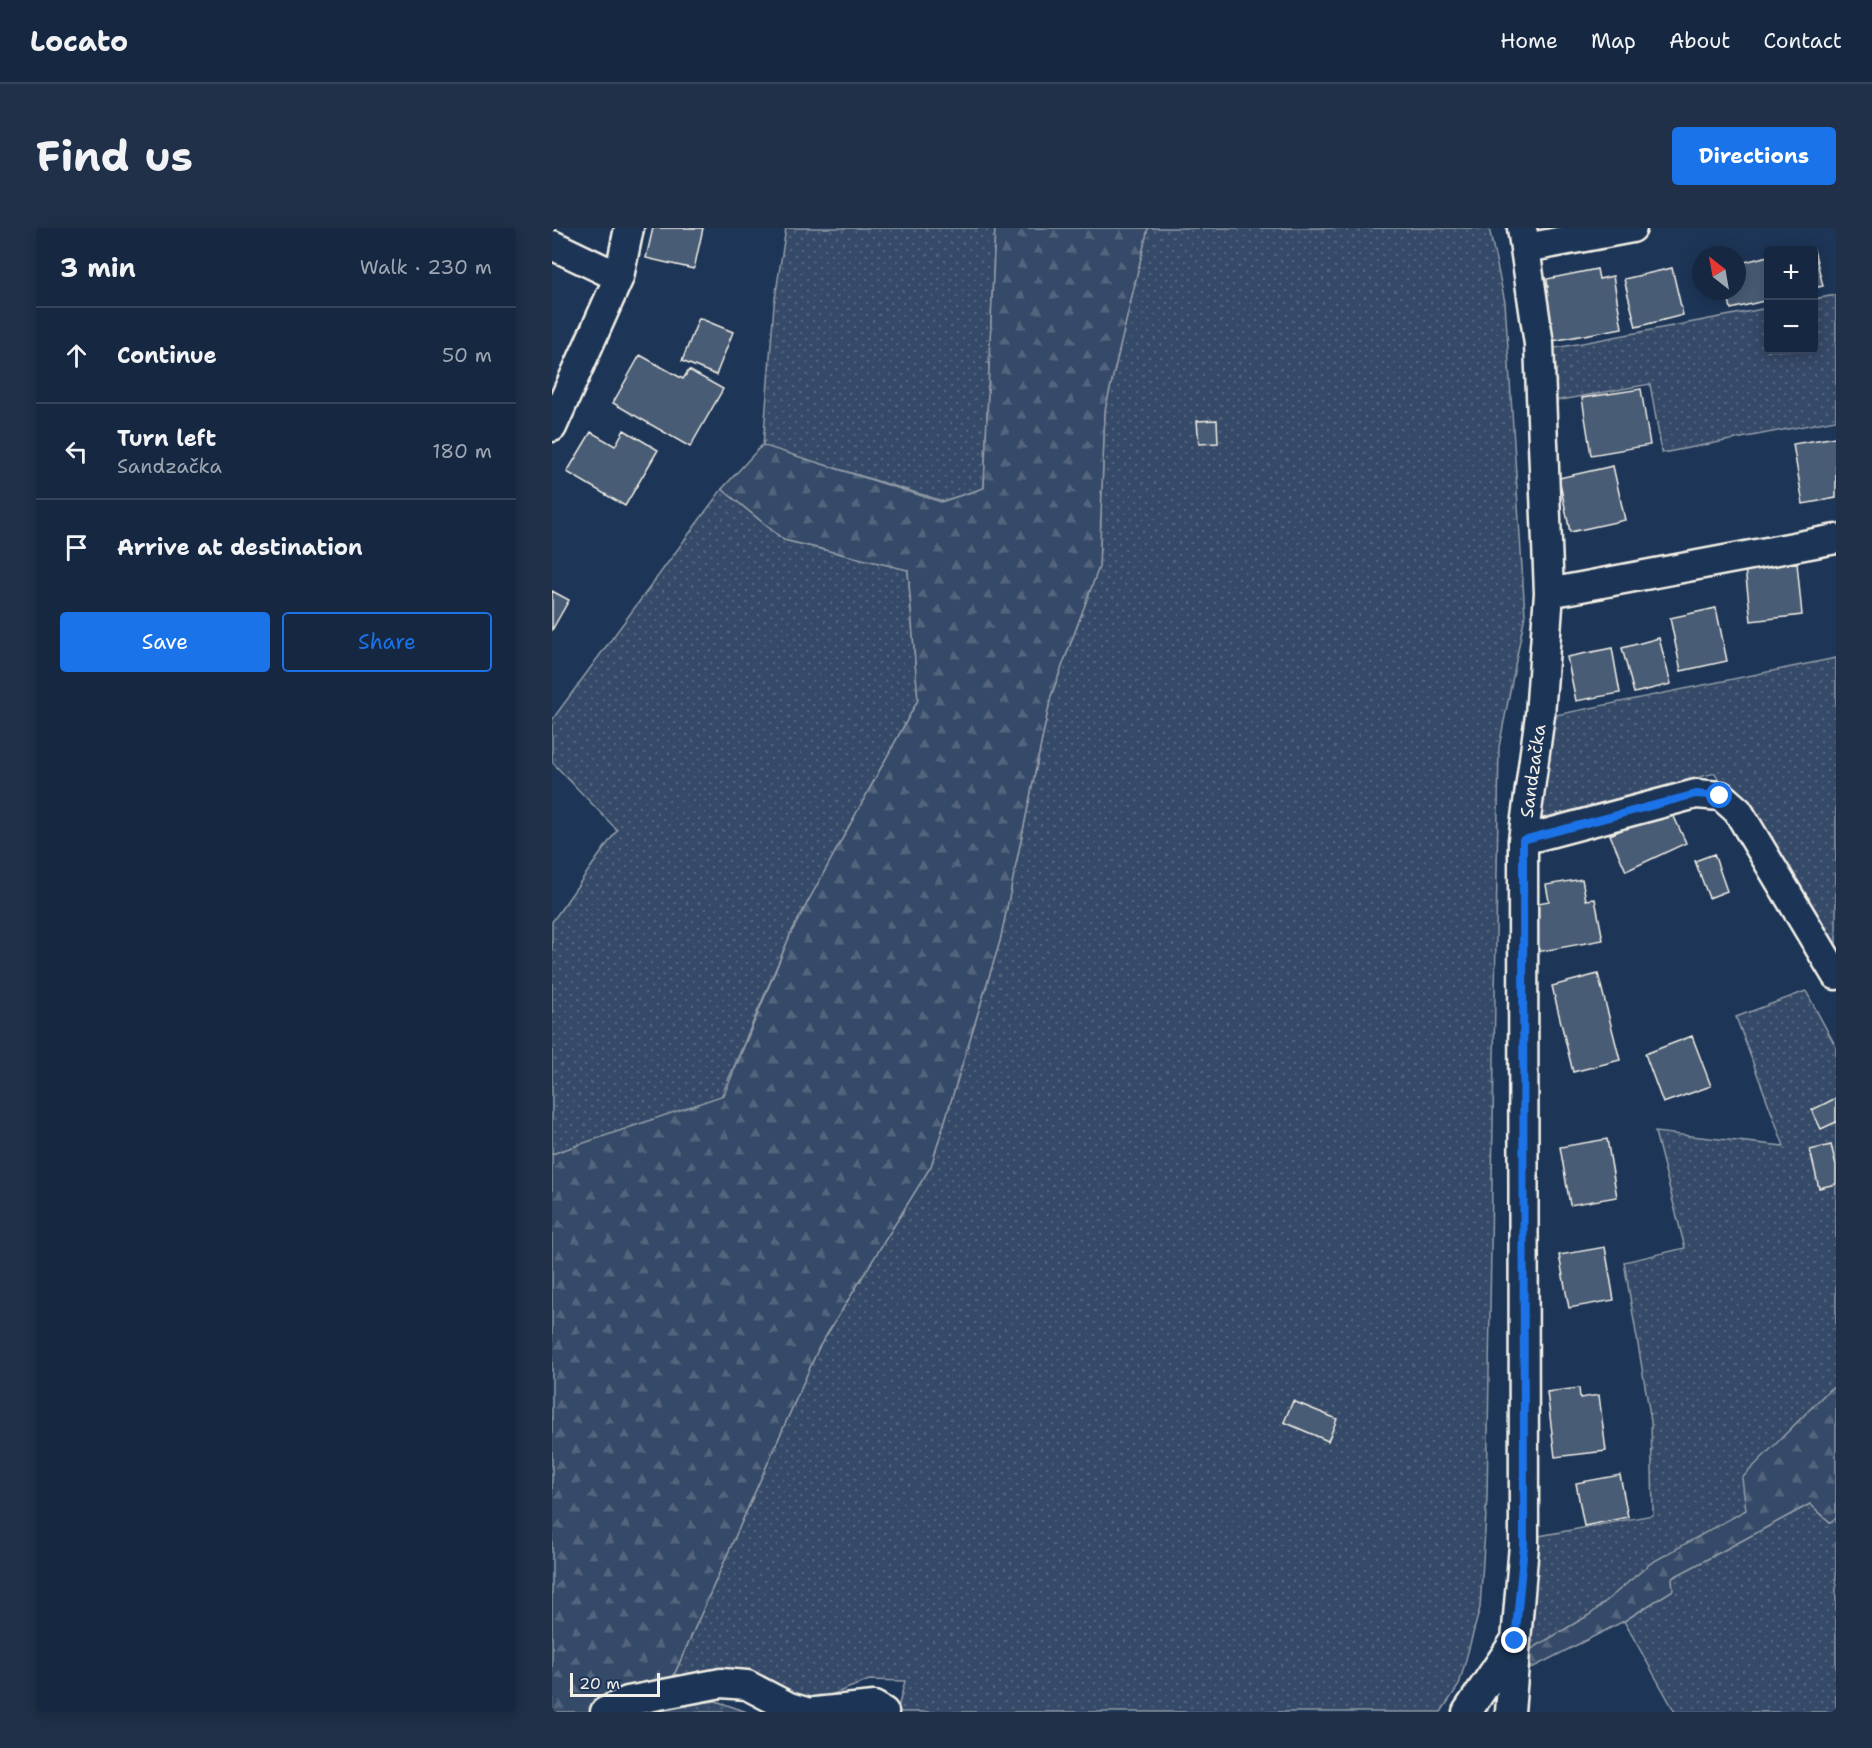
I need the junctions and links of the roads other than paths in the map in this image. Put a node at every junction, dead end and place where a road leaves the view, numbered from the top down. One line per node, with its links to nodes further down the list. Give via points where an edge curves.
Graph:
1 (629, 228): 5 (street)
2 (1632, 228): 3 (street)
3 (1524, 238): 8 (street, Sandzačka, via 1539,344)
4 (552, 245): 5 (street)
5 (619, 277): 6 (street)
6 (552, 427)
7 (1836, 539): 8 (street)
8 (1549, 593): 9 (street, Sandzačka, via 1540,715)
9 (1523, 840): 10 (street, via 1696,794 1720,796 1738,811); 11 (street, Sandzačka, via 1524,1545)
10 (1836, 975)
11 (1515, 1641): 16 (street); 17 (street, Sandzačka)
12 (605, 1712): 13 (street, via 628,1701 721,1683 747,1685)
13 (806, 1712)
14 (815, 1712): 15 (street, via 874,1706)
15 (884, 1712)
16 (1467, 1712)
17 (1510, 1712)

